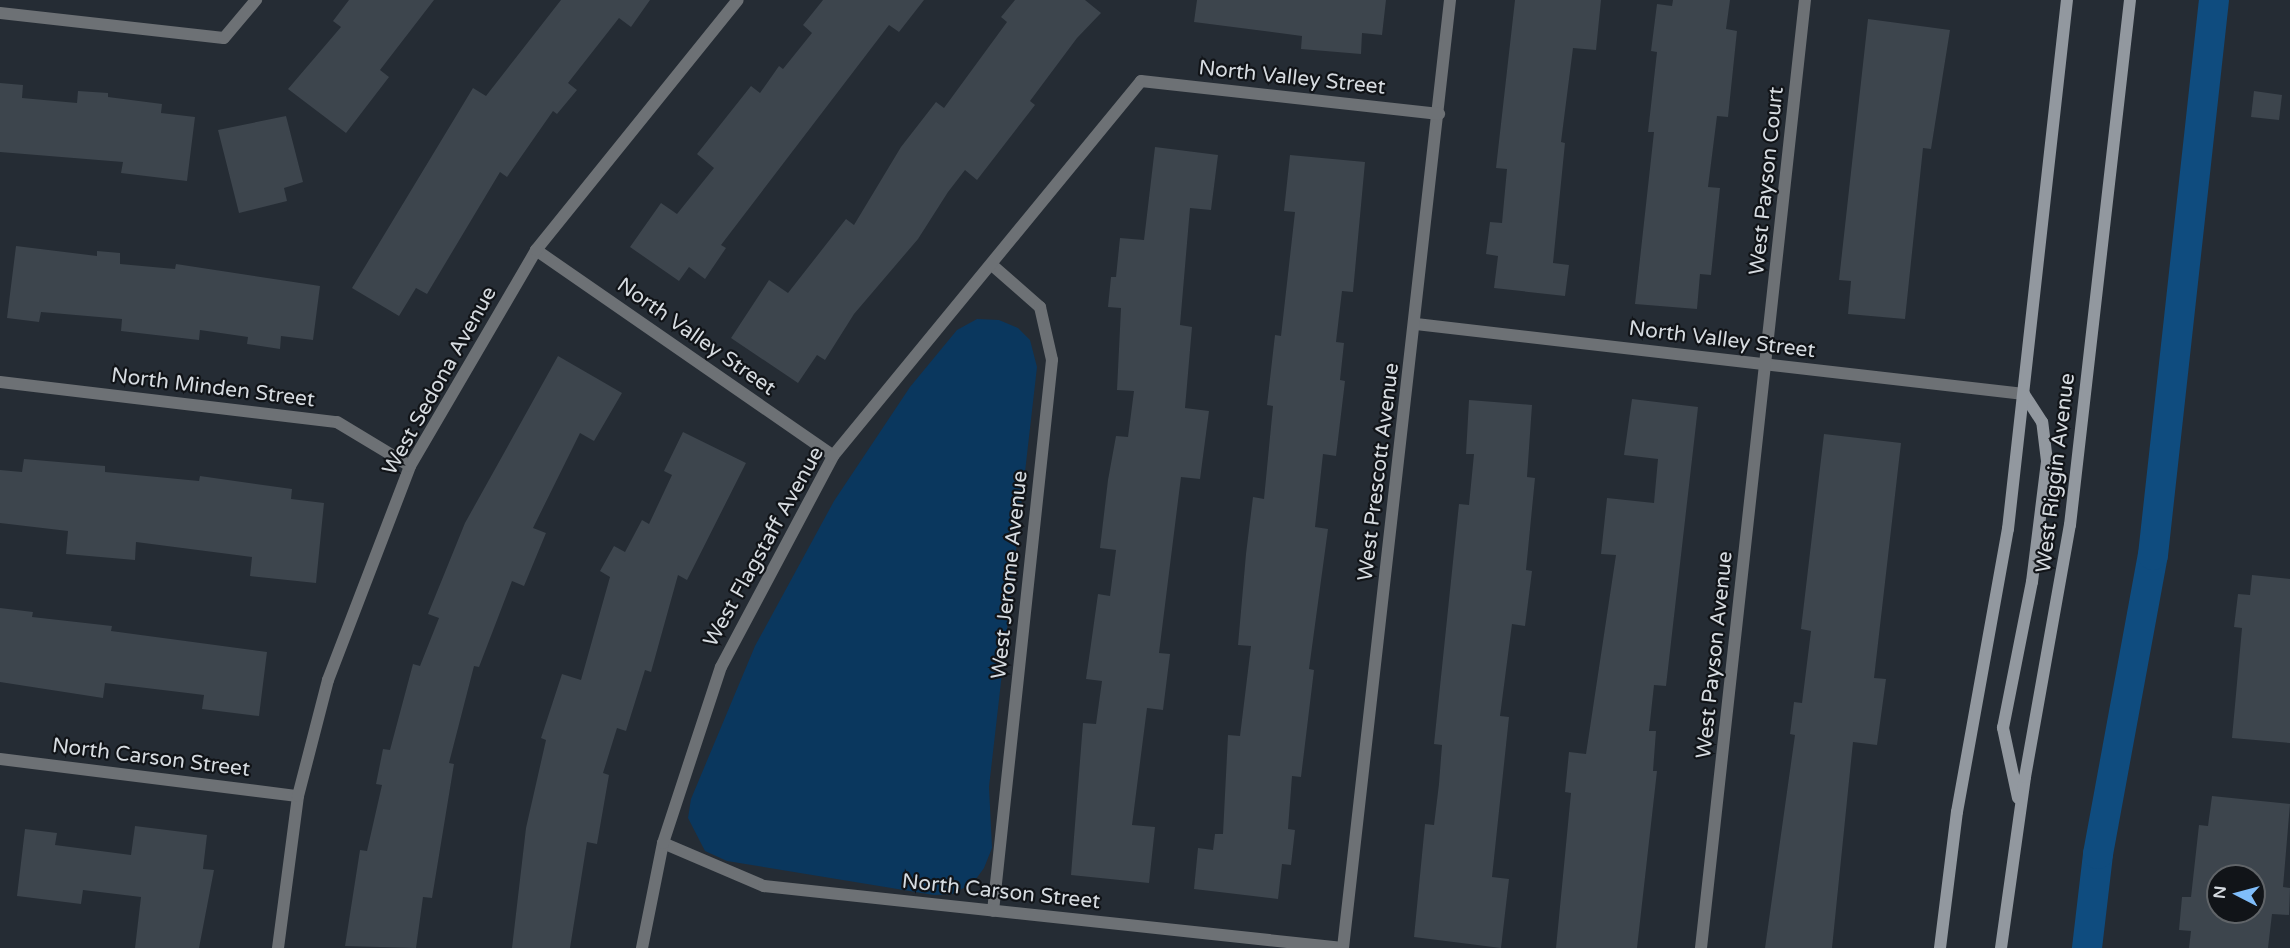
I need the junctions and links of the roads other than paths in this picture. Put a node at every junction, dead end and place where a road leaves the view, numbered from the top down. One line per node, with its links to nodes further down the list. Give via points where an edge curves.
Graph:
1 (256, 0): 7 (street, via 224,38)
2 (738, 0): 10 (street, West Sedona Avenue)
3 (1450, 0): 9 (street, West Prescott Avenue)
4 (1805, 0): 13 (street, West Payson Court)
5 (2067, 0): 15 (main road, West Riggin Avenue)
6 (2130, 0): 20 (main road, West Riggin Avenue, via 2073,504)
7 (0, 13)
8 (1142, 81): 9 (street, North Valley Street); 11 (street, West Flagstaff Avenue)
9 (1439, 114): 12 (street, West Prescott Avenue)
10 (536, 250): 16 (street, North Valley Street); 17 (street, West Sedona Avenue)
11 (992, 265): 16 (street, West Flagstaff Avenue); 22 (street, West Jerome Avenue, via 1040,307 1052,360)
12 (1416, 324): 13 (street, North Valley Street); 25 (street, West Prescott Avenue)
13 (1767, 366): 15 (street, North Valley Street); 26 (street, West Payson Avenue)
14 (0, 382): 17 (street, North Minden Street, via 338,422)
15 (2024, 394): 20 (main road, via 2042,422 2047,453 2036,559 2003,728); 27 (main road, West Riggin Avenue, via 2007,539 1957,812)
16 (833, 456): 21 (street, West Flagstaff Avenue, via 721,667)
17 (410, 466): 19 (street, West Sedona Avenue, via 328,680)
18 (0, 759): 19 (street, North Carson Street)
19 (298, 796): 23 (street, West Sedona Avenue)
20 (2020, 807): 28 (main road, West Riggin Avenue)
21 (663, 843): 22 (street, North Carson Street, via 764,885); 24 (street, West Flagstaff Avenue)
22 (993, 911): 25 (street, North Carson Street)
23 (278, 948)
24 (642, 948)
25 (1343, 948)
26 (1701, 948)
27 (1940, 948)
28 (2001, 948)

